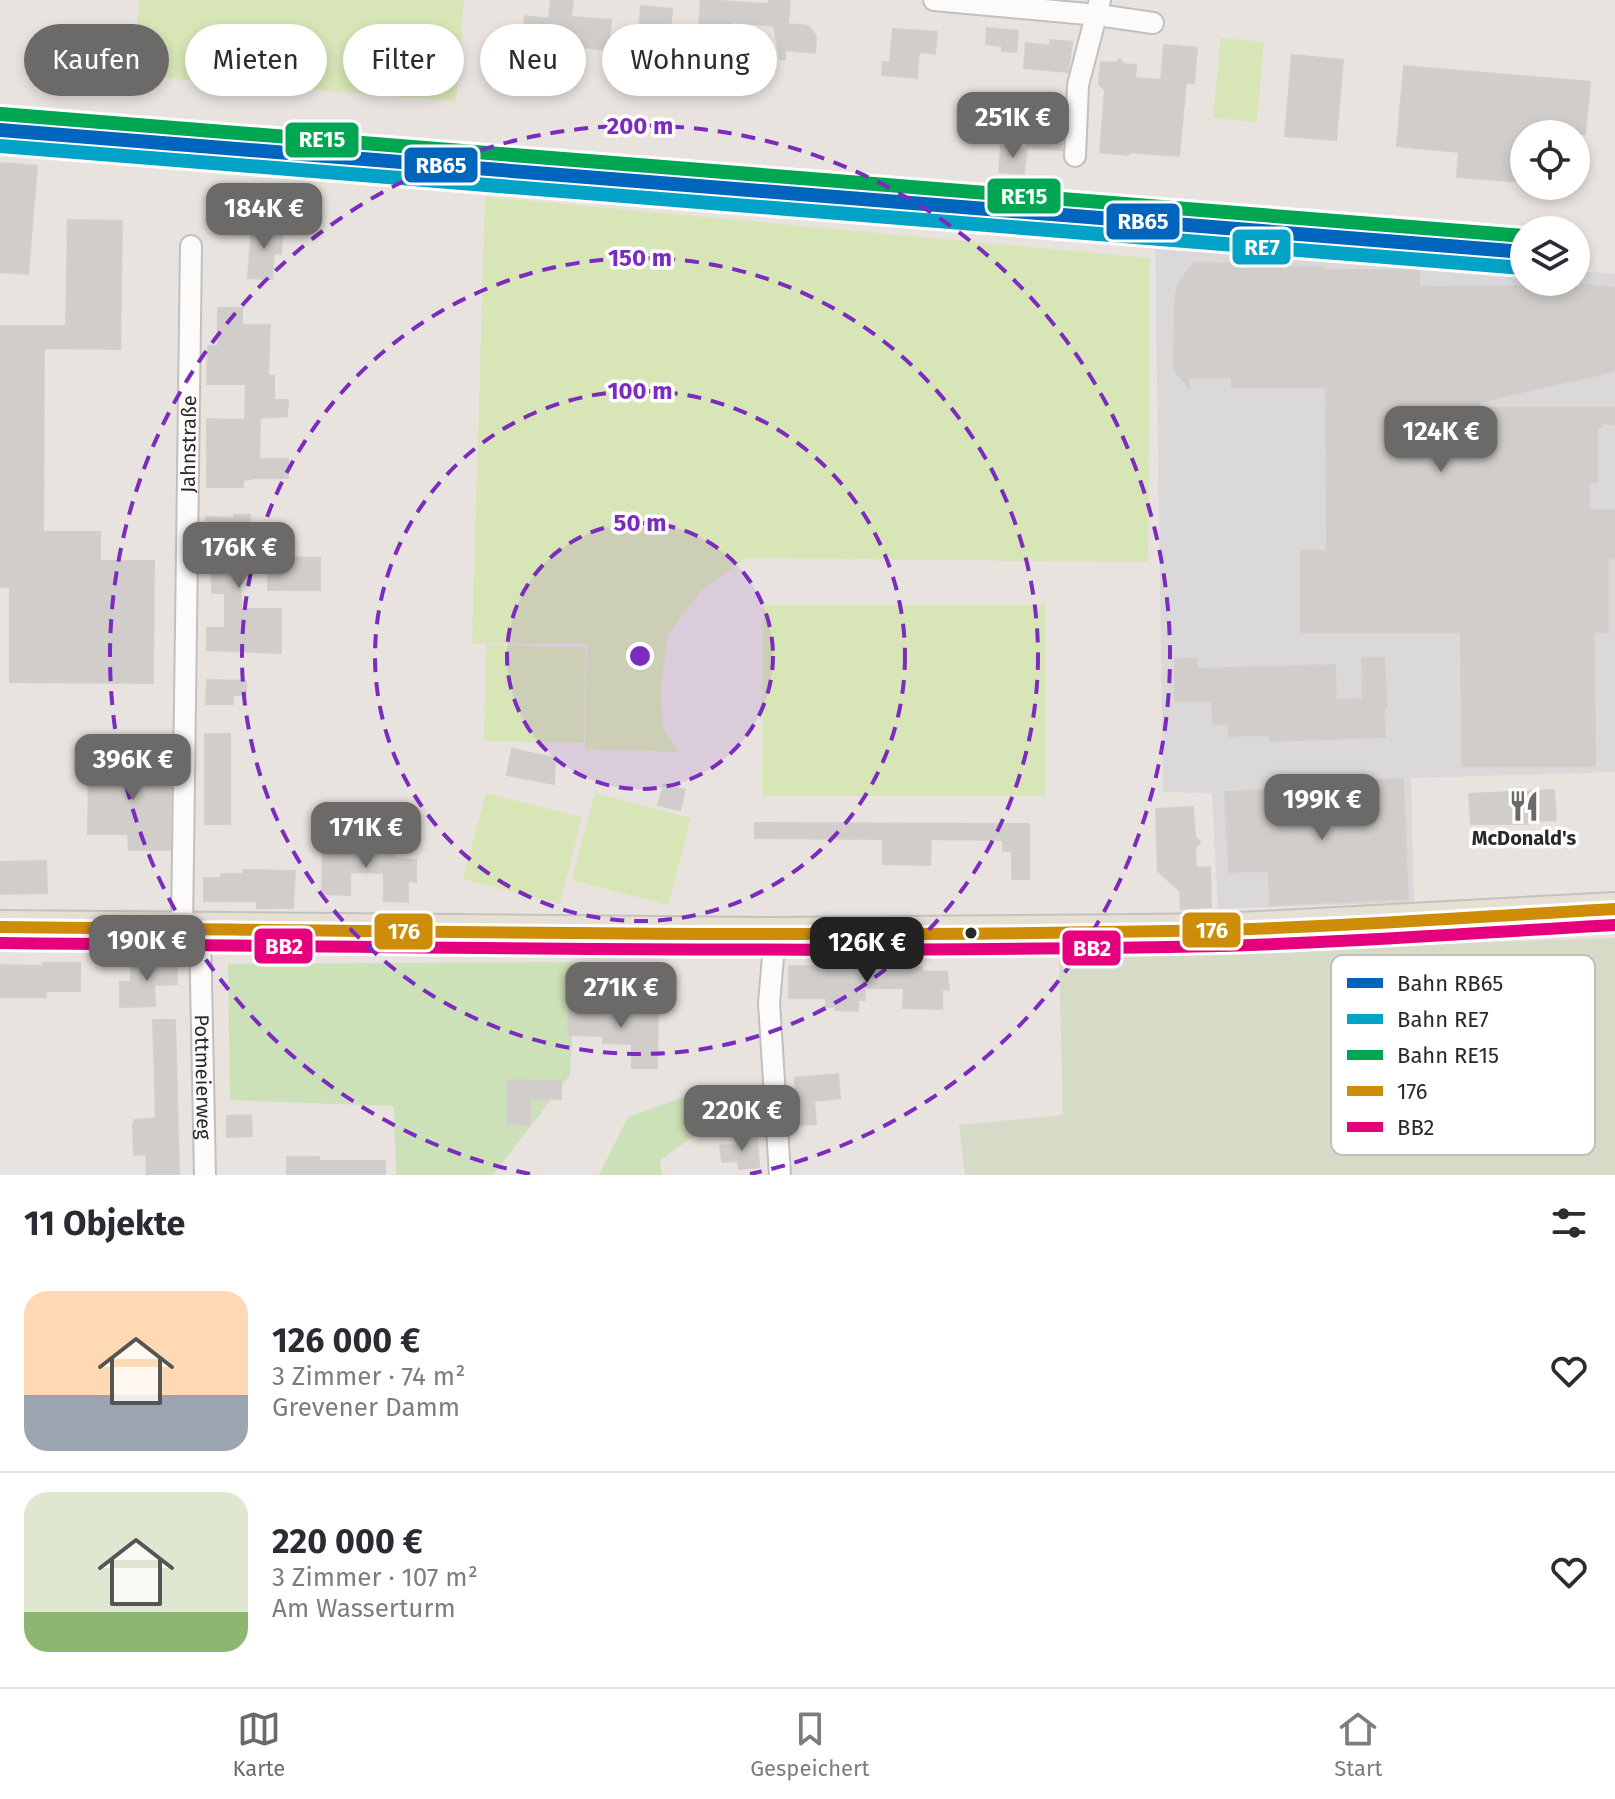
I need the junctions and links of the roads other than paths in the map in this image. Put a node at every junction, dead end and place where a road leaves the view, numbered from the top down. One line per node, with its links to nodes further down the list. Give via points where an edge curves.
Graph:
1 (934, 0): 2 (street)
2 (1099, 7): 3 (street); 4 (street, via 1078,85)
3 (1153, 23)
4 (1075, 156)
5 (191, 246): 8 (street, Jahnstraße)
6 (1615, 909): 9 (main road, via 1210,930)
7 (0, 927): 8 (main road)
8 (191, 930): 9 (main road); 10 (street, Pottmeierweg)
9 (775, 934): 11 (street, via 769,1003)
10 (205, 1175)
11 (780, 1175)

